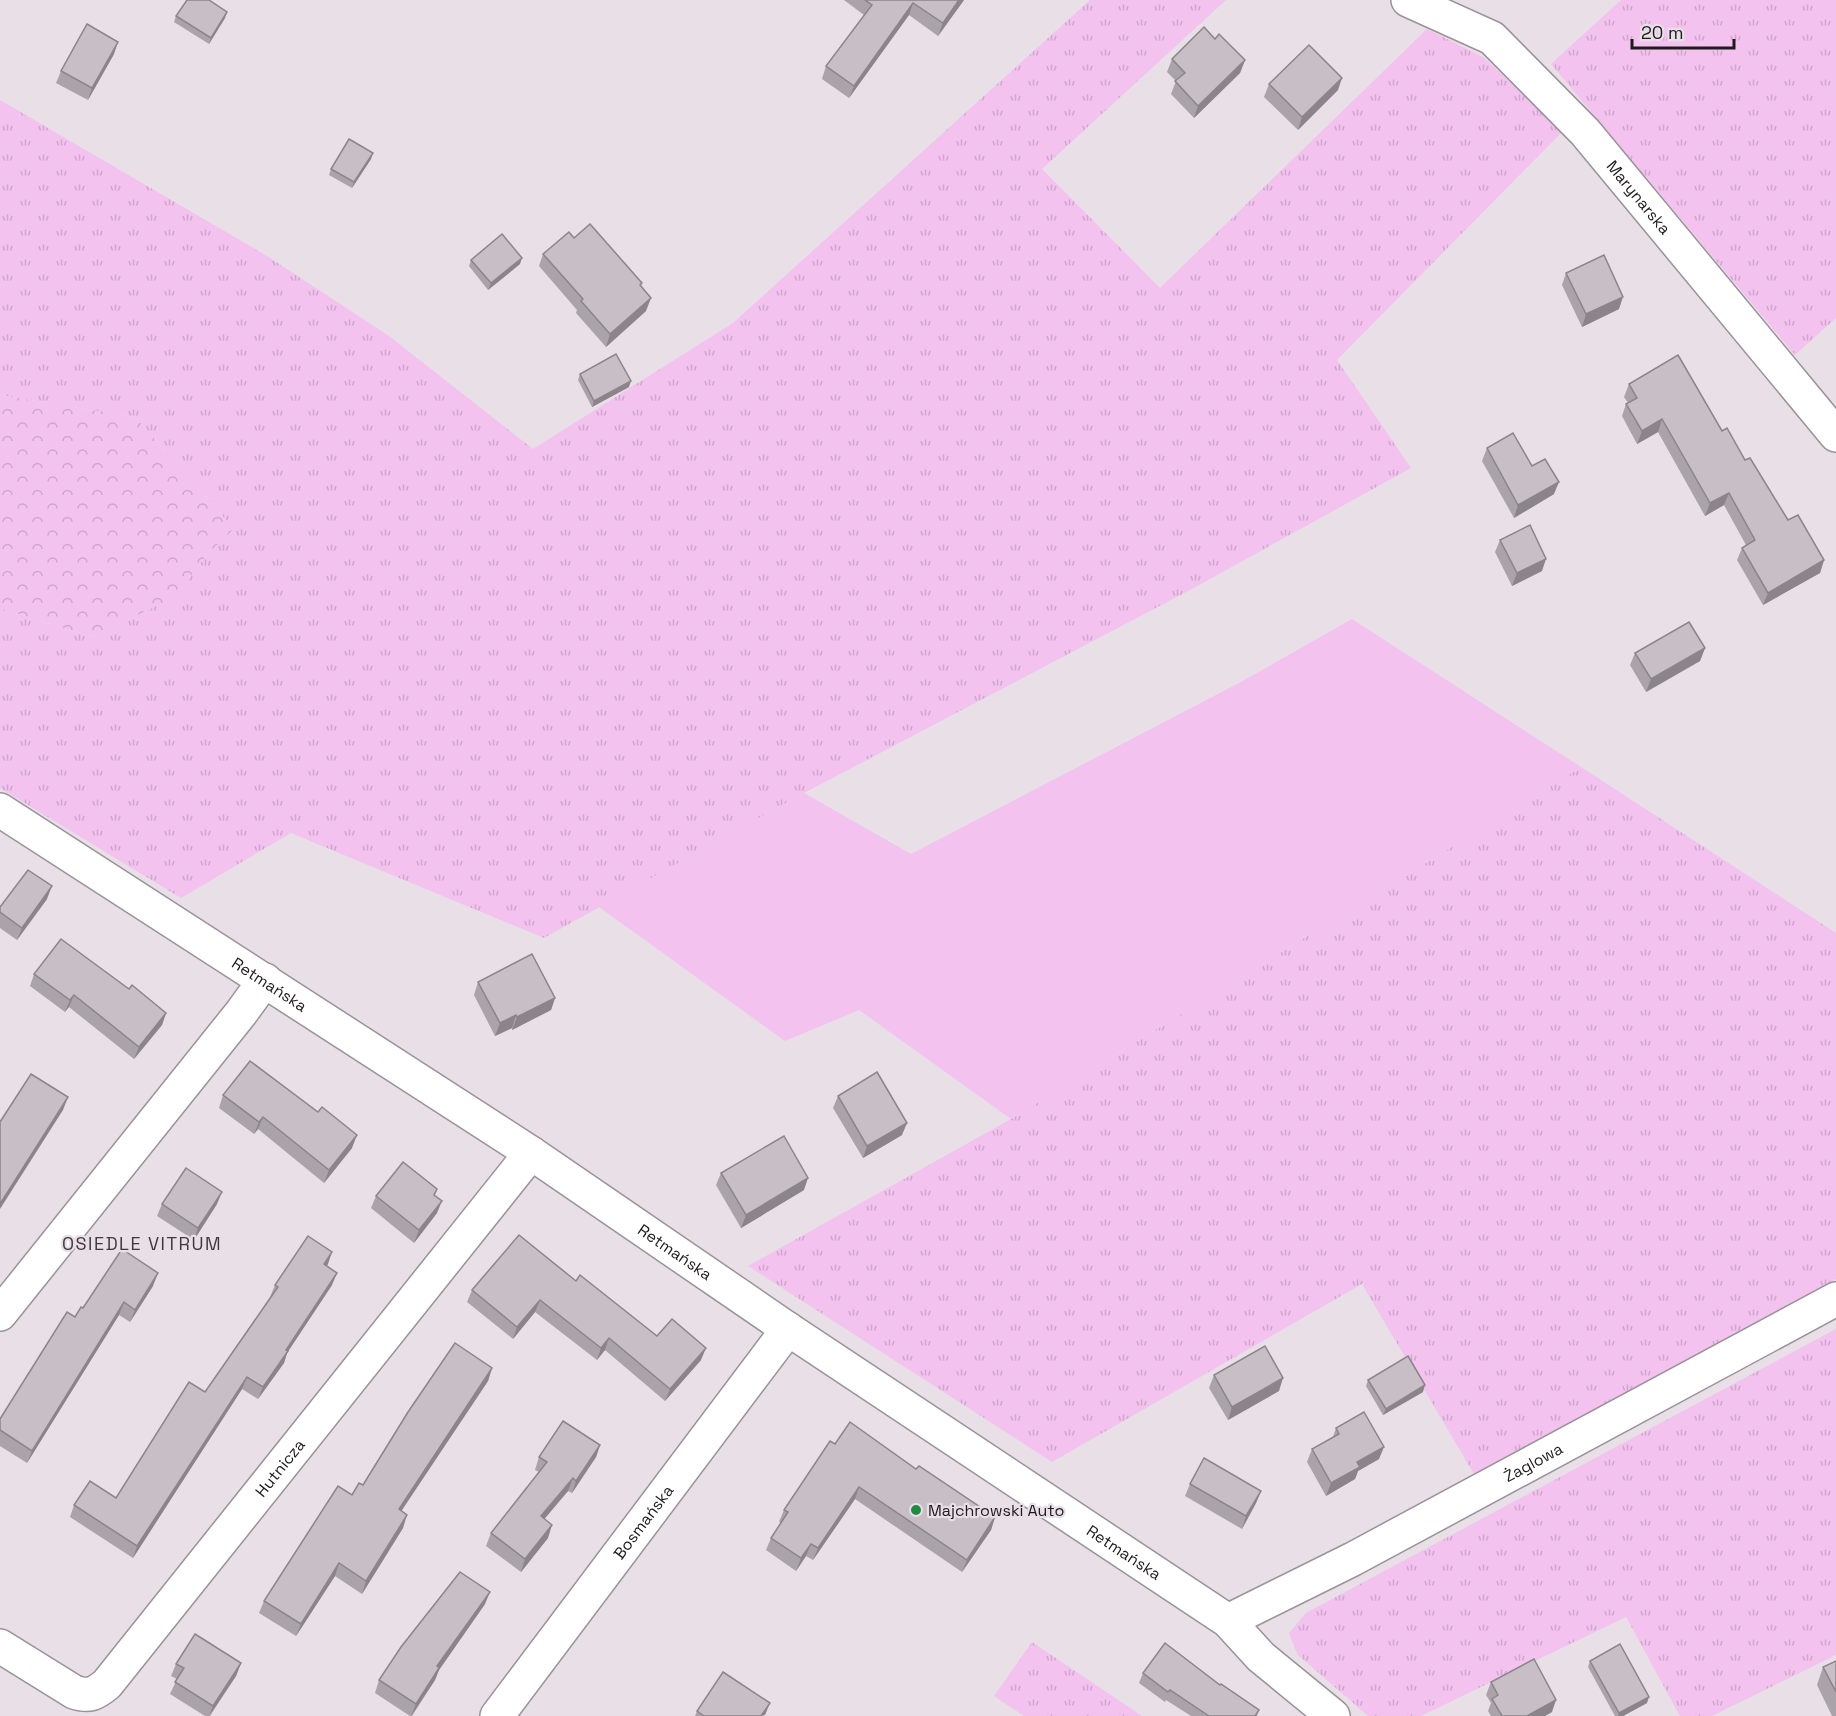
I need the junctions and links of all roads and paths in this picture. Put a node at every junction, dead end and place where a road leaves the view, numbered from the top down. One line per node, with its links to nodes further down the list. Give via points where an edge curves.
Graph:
1 (1408, 0): 2 (street, Marynarska, via 1492,38 1585,132)
2 (1836, 435)
3 (0, 810): 4 (street, Retmańska)
4 (265, 980): 5 (street, Retmańska); 7 (street)
5 (531, 1153): 8 (street, Retmańska); 10 (street, Hutnicza, via 107,1684 86,1696 74,1692)
6 (1836, 1299): 9 (street, Żaglowa, via 1363,1554)
7 (0, 1314)
8 (788, 1329): 9 (street, Retmańska); 11 (street, Bosmańska)
9 (1228, 1621): 12 (street, Retmańska, via 1261,1657)
10 (0, 1646)
11 (497, 1716)
12 (1333, 1716)

